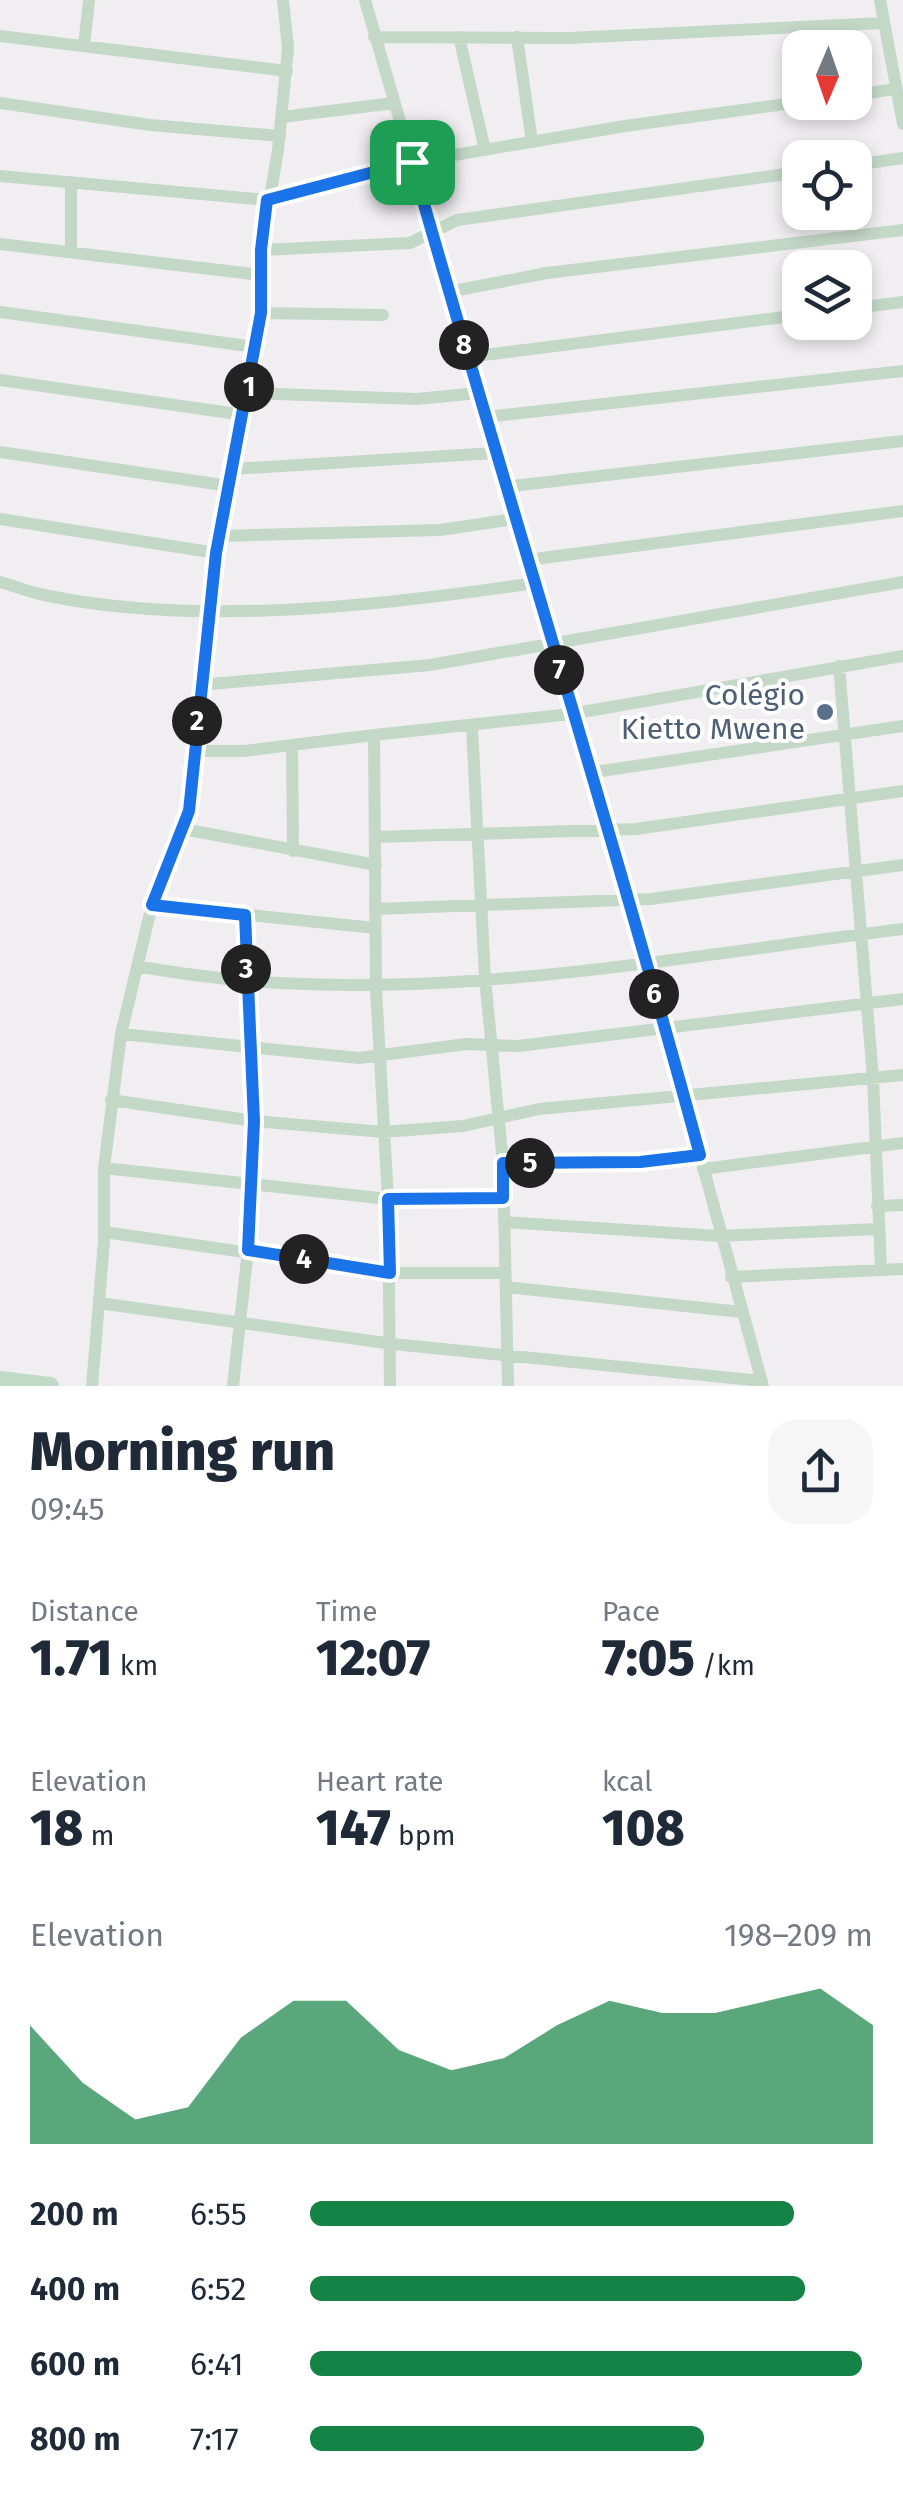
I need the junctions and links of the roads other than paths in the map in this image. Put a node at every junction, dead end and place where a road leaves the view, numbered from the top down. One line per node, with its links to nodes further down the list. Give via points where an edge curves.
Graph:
1 (89, 0): 10 (street)
2 (283, 0): 12 (street)
3 (365, 0): 7 (street)
4 (880, 0): 5 (street)
5 (883, 23): 9 (street); 11 (street)
6 (0, 36): 10 (street)
7 (374, 37): 8 (street); 16 (street)
8 (458, 37): 9 (street); 22 (street)
9 (518, 38): 21 (street)
10 (84, 46): 12 (street)
11 (896, 59): 13 (street)
12 (286, 70): 18 (street)
13 (895, 90): 14 (street); 19 (street)
14 (872, 93)
15 (0, 103): 20 (street)
16 (394, 103): 18 (street); 24 (street)
17 (782, 105): 21 (street)
18 (282, 117): 20 (street)
19 (903, 124)
20 (280, 136): 29 (street)
21 (532, 142): 22 (street)
22 (485, 150): 24 (street)
23 (903, 158): 25 (street)
24 (412, 162): 29 (street); 30 (street)
25 (872, 163)
26 (782, 175): 30 (street, via 457,220)
27 (0, 176): 28 (street)
28 (71, 186): 29 (street); 34 (street)
29 (267, 200): 33 (street)
30 (432, 230): 33 (street, via 410,243); 36 (street)
31 (903, 230): 36 (street)
32 (0, 244): 34 (street)
33 (261, 250): 35 (street)
34 (70, 252): 35 (street)
35 (261, 275): 40 (street)
36 (448, 292): 44 (street)
37 (903, 302): 38 (street)
38 (872, 306)
39 (0, 312): 43 (street)
40 (261, 313): 41 (street); 43 (street)
41 (383, 315)
42 (782, 317): 44 (street)
43 (255, 346): 47 (street)
44 (468, 356): 48 (street)
45 (903, 370): 50 (street)
46 (0, 380): 49 (street)
47 (248, 393): 48 (street); 49 (street)
48 (478, 393): 50 (street)
49 (244, 416): 54 (street)
50 (485, 417): 53 (street)
51 (903, 441): 56 (street)
52 (0, 452): 55 (street)
53 (495, 453): 54 (street); 56 (street)
54 (233, 469): 55 (street)
55 (230, 486): 60 (street)
56 (504, 487): 59 (street)
57 (903, 511): 62 (street)
58 (0, 519): 61 (street)
59 (514, 519): 60 (street, via 440,530); 62 (street)
60 (220, 536): 61 (street)
61 (216, 553): 66 (street)
62 (527, 560): 65 (street)
63 (0, 582): 66 (street, via 62,599)
64 (903, 582): 67 (street)
65 (534, 583): 66 (street); 67 (street)
66 (208, 612): 70 (street)
67 (552, 646): 70 (street, via 430,665); 71 (street)
68 (903, 656): 69 (street)
69 (840, 666): 71 (street); 74 (street)
70 (199, 686): 77 (street)
71 (571, 714): 73 (street); 78 (street)
72 (903, 726): 74 (street)
73 (472, 728): 75 (street); 83 (street)
74 (846, 734): 78 (street); 80 (street)
75 (374, 735): 76 (street); 84 (street)
76 (292, 745): 77 (street); 85 (street)
77 (196, 752): 81 (street)
78 (588, 772): 82 (street)
79 (903, 791): 80 (street)
80 (850, 797): 82 (street); 88 (street)
81 (183, 829): 85 (street); 90 (street)
82 (608, 829): 83 (street); 89 (street)
83 (480, 836): 84 (street); 91 (street)
84 (376, 837): 86 (street)
85 (293, 851): 86 (street)
86 (376, 865): 92 (street)
87 (903, 865): 88 (street)
88 (856, 872): 89 (street); 96 (street)
89 (630, 900): 91 (street); 97 (street)
90 (152, 905): 93 (street); 98 (street)
91 (482, 905): 92 (street); 99 (street)
92 (375, 909): 94 (street)
93 (245, 915): 94 (street); 100 (street)
94 (375, 928): 101 (street)
95 (903, 929): 96 (street)
96 (862, 934): 97 (street); 103 (street)
97 (644, 962): 99 (street); 104 (street)
98 (137, 966): 100 (street); 105 (street)
99 (485, 978): 101 (street); 106 (street)
100 (246, 983): 101 (street); 107 (street)
101 (376, 989): 108 (street)
102 (903, 999): 103 (street)
103 (867, 1004): 104 (street); 110 (street)
104 (664, 1026): 106 (street); 111 (street)
105 (121, 1034): 107 (street); 112 (street)
106 (494, 1045): 108 (street); 113 (street)
107 (250, 1050): 108 (street); 114 (street)
108 (380, 1056): 115 (street)
109 (903, 1074): 110 (street)
110 (874, 1078): 111 (street); 116 (street)
111 (684, 1096): 113 (street); 118 (street)
112 (111, 1100): 114 (street); 120 (street)
113 (497, 1118): 115 (street); 119 (street)
114 (254, 1121): 115 (street); 121 (street)
115 (384, 1132): 123 (street)
116 (875, 1144): 117 (street); 118 (street); 124 (street)
117 (903, 1144)
118 (702, 1162): 119 (street); 129 (street)
119 (503, 1163): 122 (street)
120 (104, 1168): 121 (street); 128 (street)
121 (252, 1188): 123 (street); 130 (street)
122 (503, 1198): 123 (street); 126 (street)
123 (388, 1199): 133 (street)
124 (877, 1206): 125 (street); 127 (street)
125 (903, 1206)
126 (504, 1222): 129 (street); 135 (street)
127 (878, 1229): 129 (street); 131 (street)
128 (104, 1232): 130 (street); 136 (street)
129 (719, 1236): 134 (street)
130 (248, 1250): 133 (street); 138 (street)
131 (881, 1270): 132 (street); 134 (street)
132 (903, 1270)
133 (390, 1273): 135 (street); 139 (street)
134 (730, 1277): 137 (street)
135 (506, 1280): 137 (street); 140 (street)
136 (99, 1303): 138 (street); 144 (street)
137 (741, 1312): 142 (street)
138 (241, 1321): 139 (street); 145 (street)
139 (393, 1344): 140 (street); 146 (street)
140 (508, 1353): 142 (street); 147 (street)
141 (0, 1380): 143 (main road)
142 (762, 1384)
143 (43, 1385)
144 (92, 1386)
145 (234, 1386)
146 (390, 1386)
147 (508, 1386)

